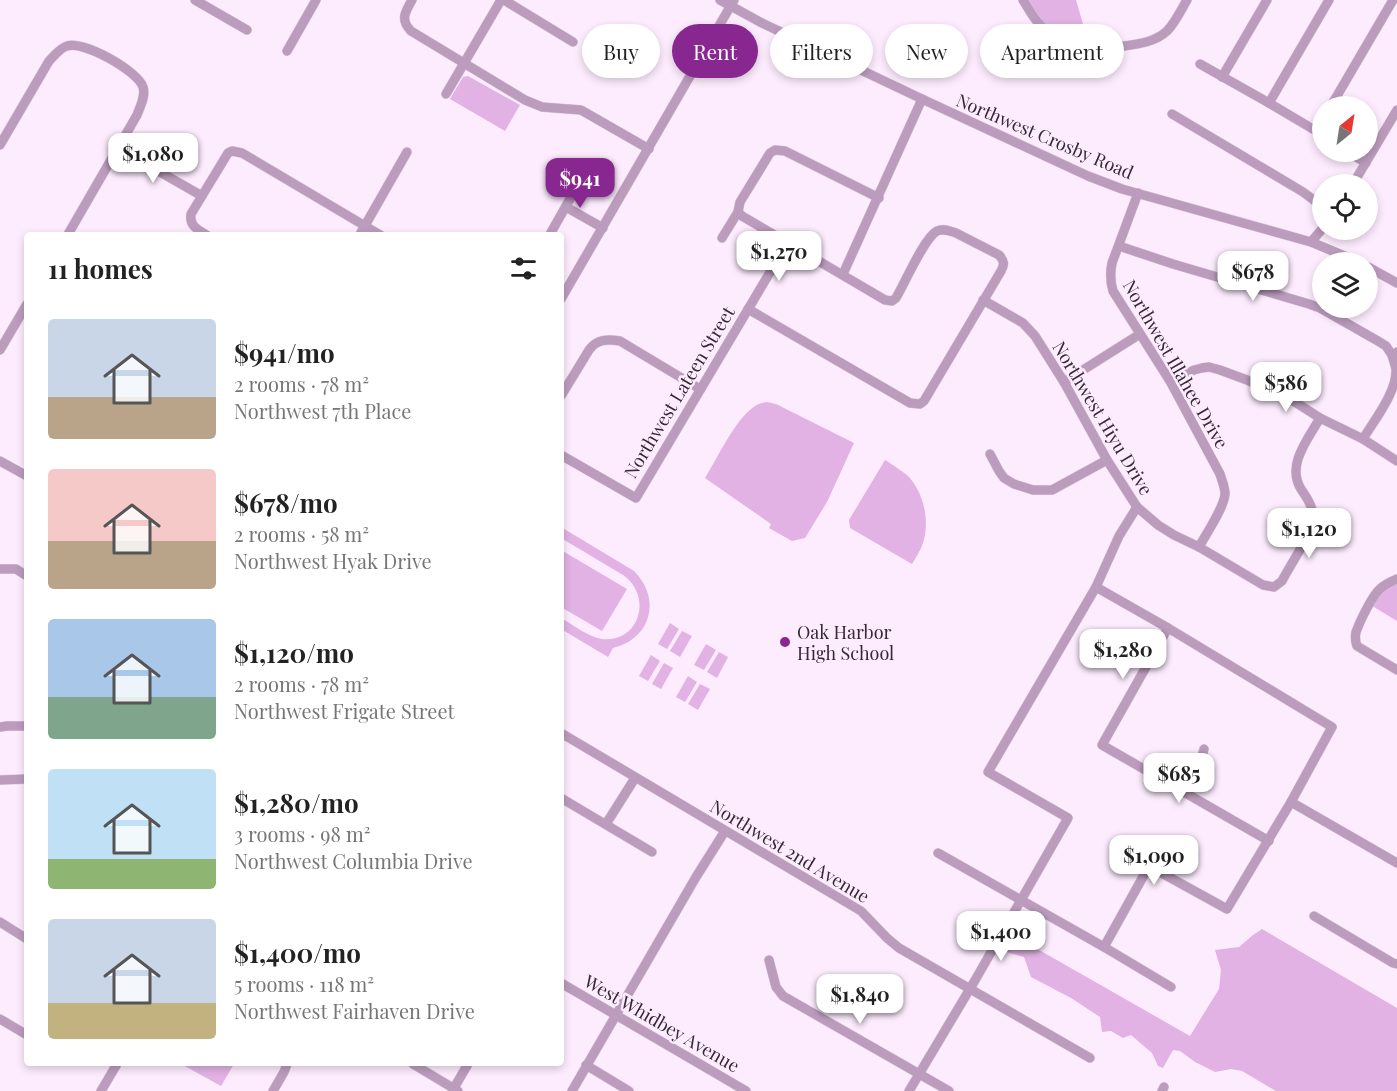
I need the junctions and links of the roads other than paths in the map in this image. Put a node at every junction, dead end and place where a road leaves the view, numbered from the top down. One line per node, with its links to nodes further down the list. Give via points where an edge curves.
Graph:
1 (195, 0): 13 (street)
2 (217, 0): 13 (street)
3 (316, 0): 16 (street)
4 (411, 0): 17 (street, via 403,20 408,29)
5 (502, 0): 15 (street); 17 (street)
6 (720, 0): 12 (street, Northwest Crosby Road)
7 (1023, 0): 8 (street, via 1046,30 1060,40 1088,49 1156,39 1167,31)
8 (1187, 0)
9 (1267, 0): 19 (street)
10 (1329, 0): 23 (street)
11 (1393, 0): 21 (street)
12 (733, 3): 22 (street, Northwest Crosby Road); 29 (street)
13 (211, 9): 14 (street)
14 (247, 30)
15 (573, 42)
16 (287, 51)
17 (464, 63): 20 (street); 29 (street, via 525,100 542,107 581,110)
18 (1200, 64): 19 (street)
19 (1222, 77): 23 (street)
20 (446, 94)
21 (1337, 96)
22 (922, 99): 34 (street, Northwest Crosby Road, via 1088,176); 36 (street)
23 (1269, 103): 26 (street)
24 (1397, 110): 31 (street)
25 (1172, 114): 37 (street)
26 (1312, 128)
27 (0, 145): 28 (street, via 49,61 67,45 75,45 117,63 132,73 143,88 137,115)
28 (118, 148): 35 (street); 42 (street)
29 (649, 149): 41 (street)
30 (407, 152): 40 (street)
31 (1366, 163): 33 (street)
32 (587, 169): 38 (street)
33 (1359, 174)
34 (1138, 193): 49 (street, Northwest Crosby Road); 50 (street, Northwest Illahee Drive)
35 (202, 196): 40 (street, via 228,153 237,151); 43 (street, via 190,214 193,226)
36 (879, 198): 39 (street, via 778,150 770,153 740,202); 53 (street)
37 (1312, 199)
38 (566, 207): 41 (street); 46 (street)
39 (738, 212): 47 (street); 48 (street)
40 (365, 226): 44 (street); 45 (street)
41 (603, 228): 55 (street)
42 (69, 232)
43 (202, 232)
44 (362, 232)
45 (375, 232)
46 (551, 232)
47 (722, 238)
48 (788, 242): 53 (street); 58 (street, Northwest Lateen Street)
49 (1311, 242): 51 (street, Northwest Crosby Road)
50 (1119, 246): 59 (street, Northwest Illahee Drive, via 1110,281); 61 (street, via 1309,303)
51 (1335, 252)
52 (1378, 273): 54 (street)
53 (843, 274): 56 (street, via 892,301 930,237 940,230 949,230 992,250 1003,260 1004,265)
54 (1397, 283)
55 (564, 294)
56 (983, 300): 58 (street, via 920,404 910,403); 63 (street, Northwest Hiyu Drive, via 1029,328)
57 (24, 309): 60 (street)
58 (748, 309): 64 (street, Northwest Lateen Street)
59 (1140, 334): 62 (street, Northwest Illahee Drive); 63 (street)
60 (0, 350)
61 (1395, 353): 67 (street, via 1392,391)
62 (1170, 381): 66 (street, via 1209,367 1295,402); 75 (street, Northwest Illahee Drive, via 1225,489 1222,505)
63 (1064, 382): 70 (street, Northwest Hiyu Drive)
64 (700, 389): 65 (street, via 620,341 601,340 593,344); 69 (street, Northwest Lateen Street, via 636,498)
65 (564, 391)
66 (1320, 418): 67 (street); 75 (street, Northwest Hiyu Drive, via 1301,452 1295,474 1312,508 1310,531 1282,581 1274,586 1263,585)
67 (1363, 439): 72 (street)
68 (990, 454): 70 (street, via 1004,478 1033,490 1052,490)
69 (564, 457)
70 (1107, 460): 74 (street, Northwest Hiyu Drive)
71 (0, 461): 73 (street)
72 (1397, 461)
73 (24, 475)
74 (1137, 507): 75 (street, Northwest Hiyu Drive, via 1158,525); 79 (street)
75 (1199, 548)
76 (0, 569): 77 (street, via 16,569)
77 (24, 574)
78 (1397, 579): 81 (street, via 1378,590 1355,639 1357,646)
79 (1096, 587): 80 (street); 98 (street, via 988,772 1068,818)
80 (1168, 628): 89 (street, via 1102,745); 91 (street, via 1332,727)
81 (1397, 670)
82 (24, 726): 83 (street)
83 (0, 727)
84 (564, 735): 86 (street, Northwest 2nd Avenue)
85 (1204, 749): 89 (street)
86 (635, 778): 92 (street); 93 (street, Northwest 2nd Avenue)
87 (0, 780): 88 (street)
88 (24, 780)
89 (1186, 793): 94 (street)
90 (564, 800): 92 (street)
91 (1291, 802): 94 (street); 97 (street)
92 (606, 824): 95 (street)
93 (725, 831): 107 (street, Northwest 2nd Avenue, via 861,911 893,944); 108 (street)
94 (1269, 841): 102 (street, via 1227,909 1149,866)
95 (652, 852)
96 (938, 852): 98 (street)
97 (1397, 863)
98 (1022, 901): 102 (street); 107 (street)
99 (1314, 916): 104 (street)
100 (0, 922): 101 (street)
101 (24, 937)
102 (1104, 947): 106 (street)
103 (769, 960): 117 (street, via 776,987 783,996)
104 (1397, 964)
105 (564, 984): 108 (street, West Whidbey Avenue)
106 (1171, 987)
107 (970, 989): 111 (street, Northwest 2nd Avenue); 117 (street)
108 (616, 1015): 112 (street); 123 (street, West Whidbey Avenue)
109 (0, 1019): 110 (street)
110 (24, 1033)
111 (1090, 1058)
112 (586, 1065): 121 (street); 122 (street)
113 (116, 1066): 119 (street)
114 (286, 1066): 120 (street)
115 (416, 1066): 118 (street)
116 (467, 1066): 118 (street)
117 (919, 1074): 124 (street); 125 (street)
118 (456, 1090)
119 (101, 1091)
120 (273, 1091)
121 (572, 1091)
122 (629, 1091)
123 (746, 1091)
124 (909, 1091)
125 (949, 1091)

